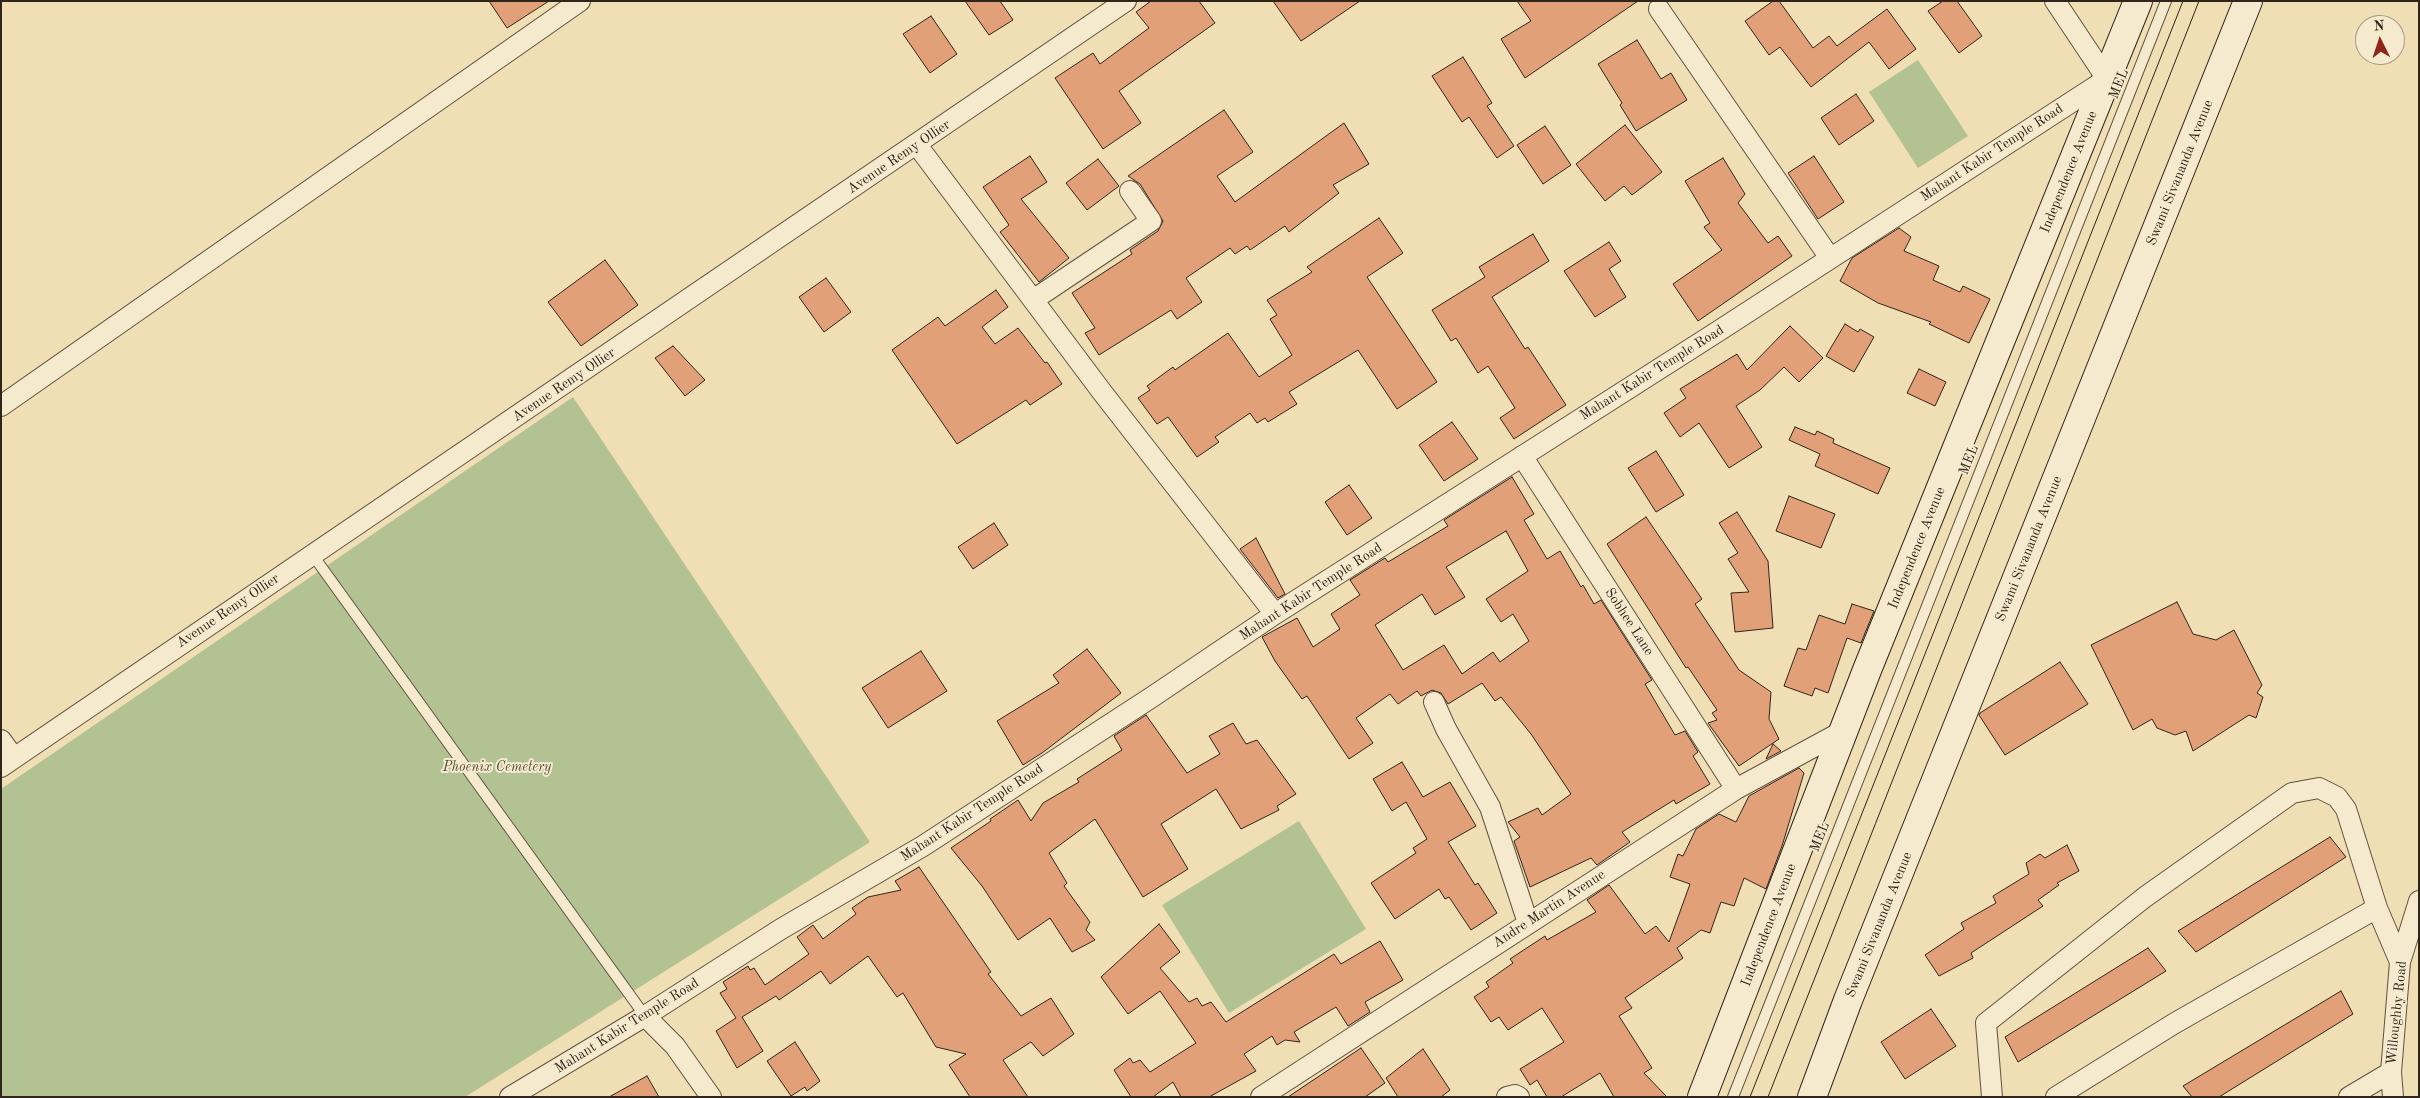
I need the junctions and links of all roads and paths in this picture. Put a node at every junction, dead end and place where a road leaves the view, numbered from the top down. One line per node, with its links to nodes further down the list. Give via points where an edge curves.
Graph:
1 (580, 1): 13 (street)
2 (1126, 1): 9 (street, Avenue Remy Ollier)
3 (2055, 1): 8 (street)
4 (2138, 1): 8 (street, Independence Avenue)
5 (2166, 1): 34 (lane, MEL)
6 (2248, 1): 35 (street, Swami Sivananda Avenue)
7 (1658, 9): 11 (street)
8 (2106, 79): 11 (street, Mahant Kabir Temple Road); 18 (street, Independence Avenue)
9 (917, 145): 12 (street); 15 (street, Avenue Remy Ollier)
10 (1130, 191): 12 (street, via 1151,221)
11 (1830, 258): 14 (street, Mahant Kabir Temple Road)
12 (1033, 300): 16 (street)
13 (1, 406)
14 (1522, 456): 16 (street, Mahant Kabir Temple Road); 21 (street, Sobhee Lane)
15 (312, 554): 20 (street, Avenue Remy Ollier); 26 (lane)
16 (1275, 614): 26 (street, Mahant Kabir Temple Road, via 931,840 781,929)
17 (1434, 702): 24 (street, via 1490,807)
18 (1843, 731): 21 (street, Andre Martin Avenue); 33 (street, Independence Avenue)
19 (1, 740): 20 (street)
20 (8, 762)
21 (1736, 789): 24 (street, Andre Martin Avenue)
22 (2419, 901): 25 (street, Willoughby Road)
23 (2377, 908): 25 (street); 36 (street, via 2346,809 2336,797 2320,788 2292,793 2145,897 1986,1023); 37 (street, via 2175,1023)
24 (1528, 923): 30 (street, Andre Martin Avenue)
25 (2400, 962): 27 (street, Willoughby Road)
26 (645, 1016): 28 (street, Mahant Kabir Temple Road); 29 (street, via 675,1046)
27 (2391, 1072): 38 (street); 39 (street, Willoughby Road)
28 (510, 1097)
29 (711, 1097)
30 (1261, 1097)
31 (1507, 1097): 32 (street, via 1515,1094)
32 (1519, 1097)
33 (1702, 1097)
34 (1733, 1097)
35 (1812, 1097)
36 (1992, 1097)
37 (2056, 1097)
38 (2349, 1097)
39 (2393, 1097)

